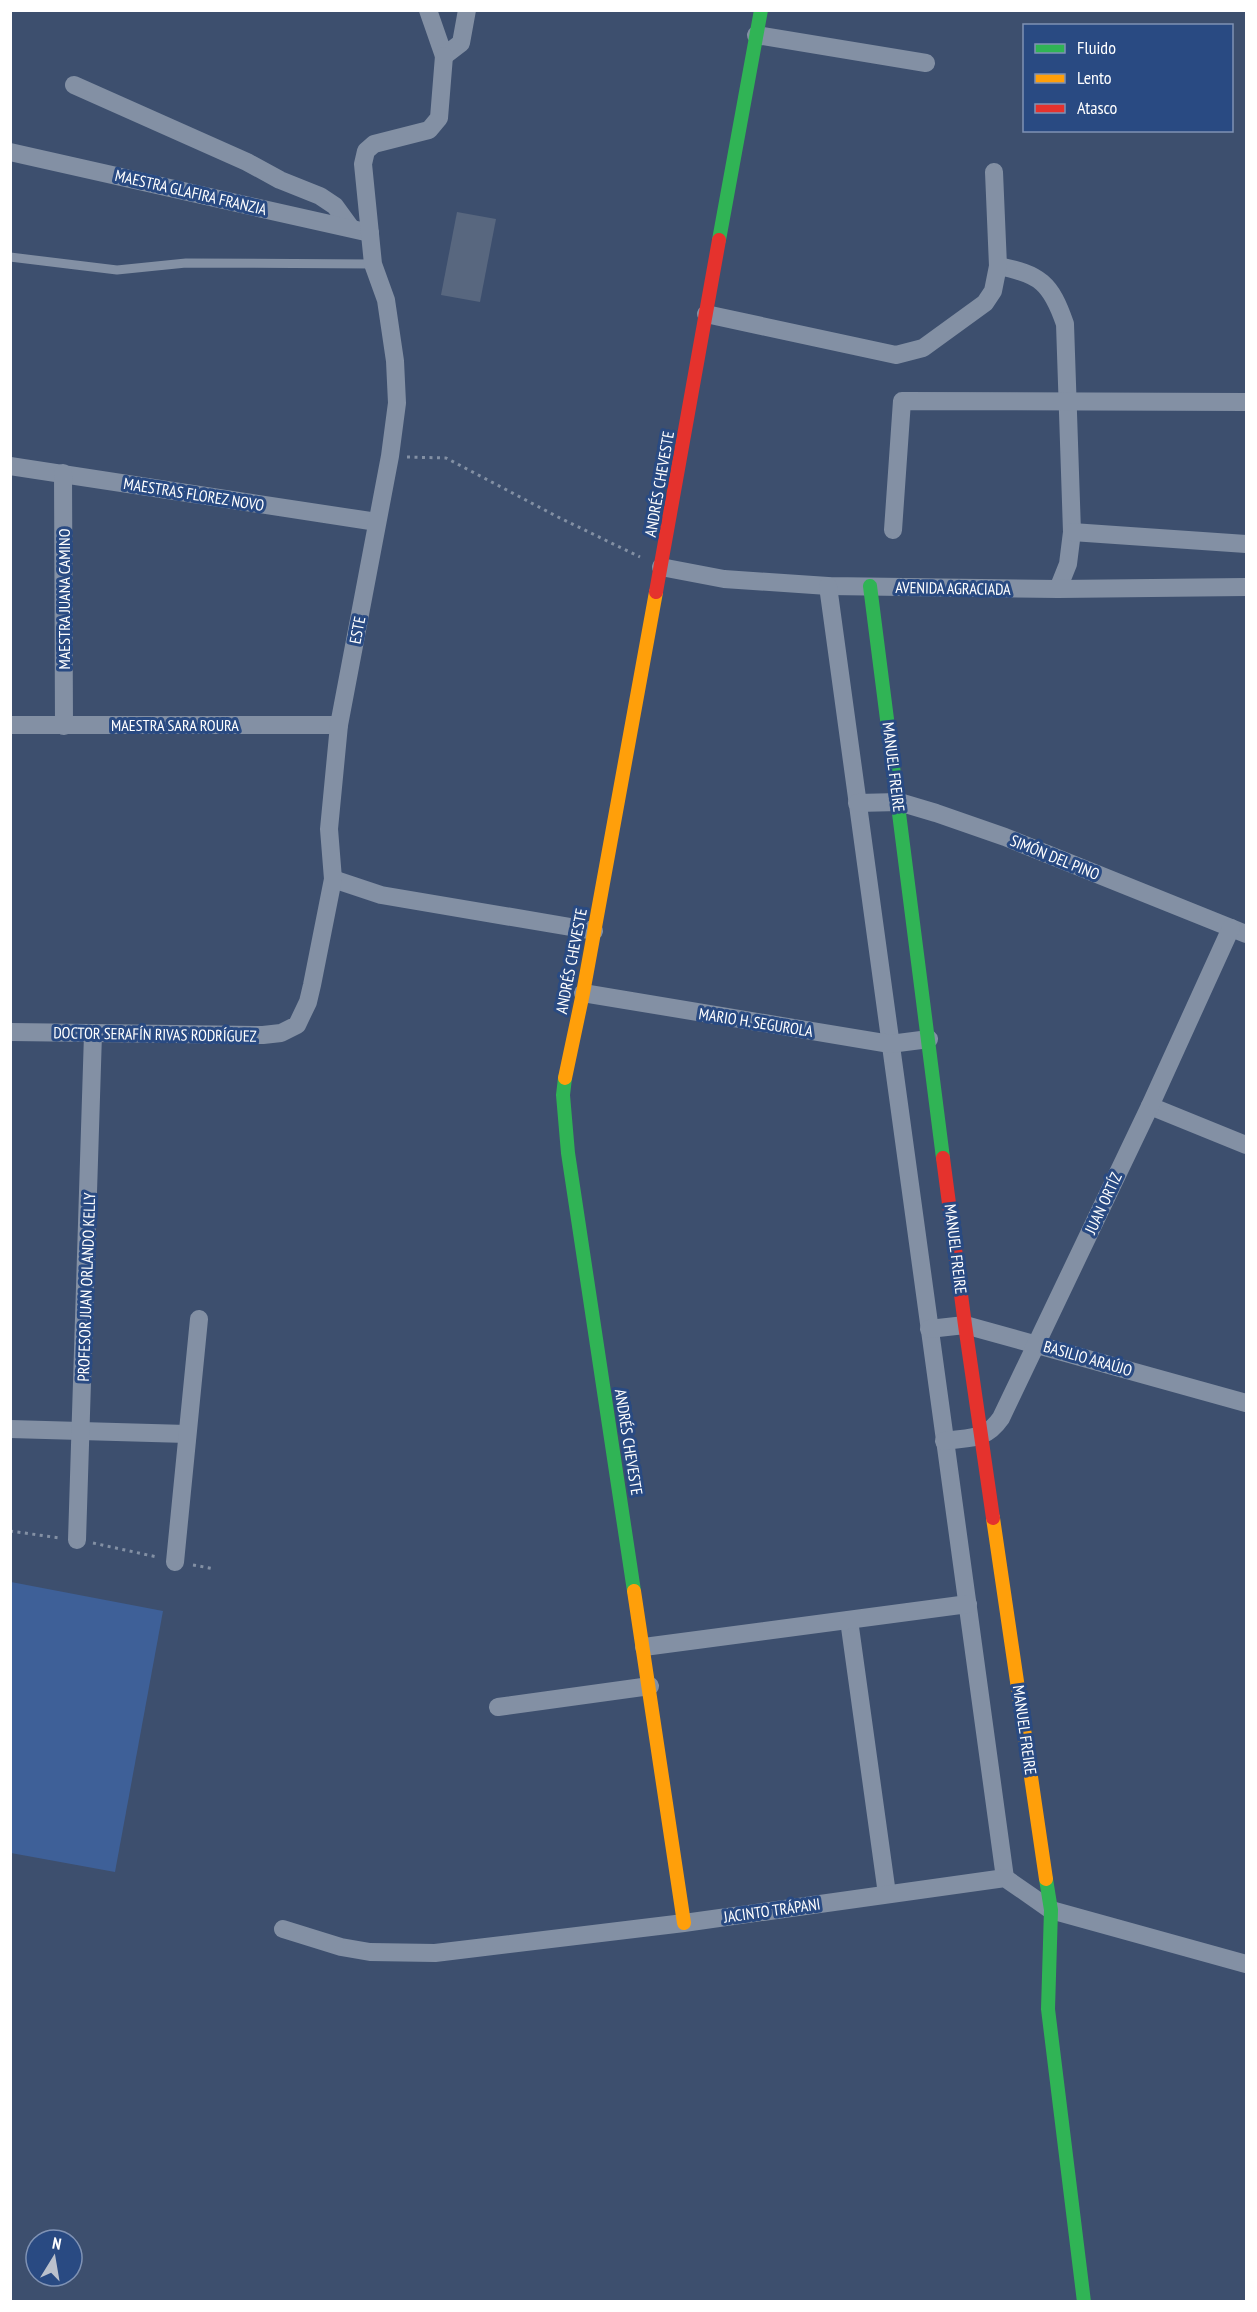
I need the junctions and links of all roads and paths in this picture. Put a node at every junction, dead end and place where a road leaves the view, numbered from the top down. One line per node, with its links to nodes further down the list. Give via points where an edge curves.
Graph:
1 (428, 10): 5 (street)
2 (467, 10): 5 (street, via 460,43)
3 (761, 10): 4 (street, ANDRÉS CHEVESTE)
4 (756, 35): 6 (street); 15 (street, ANDRÉS CHEVESTE)
5 (444, 56): 11 (street, ESTE, via 439,118 429,130 374,144 366,151 363,164)
6 (926, 63)
7 (74, 86): 10 (street, via 320,196 335,206)
8 (10, 152): 10 (street, MAESTRA GLAFIRA FRANZIA)
9 (994, 172): 14 (street)
10 (351, 228): 11 (street, MAESTRA GLAFIRA FRANZIA)
11 (370, 232): 13 (street, ESTE)
12 (10, 257): 13 (lane, via 117,270 186,263)
13 (374, 264): 18 (street, ESTE, via 386,300 395,361 397,403)
14 (998, 267): 15 (street, via 993,291 985,303 922,348 896,355); 16 (street, via 1025,272 1043,283 1057,301 1065,324)
15 (706, 314): 25 (street, ANDRÉS CHEVESTE)
16 (1067, 401): 17 (street); 22 (street, via 902,401); 23 (street)
17 (1246, 402)
18 (390, 456): 21 (street, ESTE); 25 (path, via 446,458)
19 (10, 466): 20 (street, MAESTRAS FLOREZ NOVO)
20 (63, 473): 21 (street, MAESTRAS FLOREZ NOVO); 32 (street, MAESTRA JUANA CAMINO)
21 (377, 522): 31 (street, ESTE)
22 (892, 530)
23 (1072, 532): 24 (street); 29 (street, via 1068,564)
24 (1246, 544)
25 (661, 567): 26 (street, AVENIDA AGRACIADA, via 724,579); 36 (street, ANDRÉS CHEVESTE)
26 (828, 586): 27 (street, AVENIDA AGRACIADA); 34 (street)
27 (870, 586): 29 (street, AVENIDA AGRACIADA); 33 (street, MANUEL FREIRE)
28 (1246, 587): 29 (street, AVENIDA AGRACIADA)
29 (1058, 589)
30 (10, 725): 32 (street, MAESTRA SARA ROURA)
31 (339, 725): 32 (street, MAESTRA SARA ROURA); 35 (street, ESTE, via 329,828)
32 (64, 726)
33 (899, 802): 34 (street, SIMÓN DEL PINO); 37 (street, SIMÓN DEL PINO, via 1005,837); 42 (street, MANUEL FREIRE)
34 (857, 803): 43 (street)
35 (333, 879): 36 (street, via 381,895); 39 (street, ESTE, via 308,1002)
36 (594, 930): 38 (street, ANDRÉS CHEVESTE)
37 (1239, 931): 44 (street, JUAN ORTÍZ)
38 (583, 993): 43 (street, MARIO H. SEGUROLA); 62 (street, ANDRÉS CHEVESTE, via 565,1075 564,1121)
39 (297, 1025): 41 (street, DOCTOR SERAFÍN RIVAS RODRÍGUEZ, via 281,1034 263,1035)
40 (10, 1032): 41 (street, DOCTOR SERAFÍN RIVAS RODRÍGUEZ)
41 (93, 1034): 52 (street, PROFESOR JUAN ORLANDO KELLY)
42 (928, 1039): 43 (street, MARIO H. SEGUROLA); 47 (street, MANUEL FREIRE)
43 (890, 1044): 48 (street)
44 (1150, 1106): 45 (street); 49 (street, JUAN ORTÍZ)
45 (1246, 1144)
46 (199, 1319): 53 (street)
47 (965, 1325): 48 (street, BASILIO ARAÚJO); 49 (street, BASILIO ARAÚJO); 54 (street, MANUEL FREIRE)
48 (929, 1329): 55 (street)
49 (1037, 1343): 50 (street, BASILIO ARAÚJO); 54 (street, JUAN ORTÍZ, via 1001,1418)
50 (1246, 1403)
51 (10, 1429): 52 (street)
52 (81, 1432): 53 (street); 57 (street, PROFESOR JUAN ORLANDO KELLY)
53 (188, 1434): 58 (street)
54 (982, 1436): 55 (street); 67 (street, MANUEL FREIRE)
55 (944, 1441): 60 (street)
56 (10, 1532): 57 (path)
57 (77, 1540): 58 (path)
58 (175, 1562): 59 (path)
59 (214, 1569)
60 (968, 1604): 61 (street); 65 (street)
61 (849, 1620): 62 (street); 66 (street)
62 (644, 1647): 63 (street, ANDRÉS CHEVESTE)
63 (650, 1686): 64 (street); 68 (street, ANDRÉS CHEVESTE)
64 (498, 1707)
65 (1005, 1878): 66 (street, JACINTO TRÁPANI); 67 (street)
66 (887, 1894): 68 (street, JACINTO TRÁPANI)
67 (1051, 1910): 70 (street); 71 (street, MANUEL FREIRE, via 1048,2009)
68 (684, 1923): 69 (street, JACINTO TRÁPANI, via 402,1954 341,1947)
69 (283, 1929)
70 (1246, 1964)
71 (1084, 2301)

